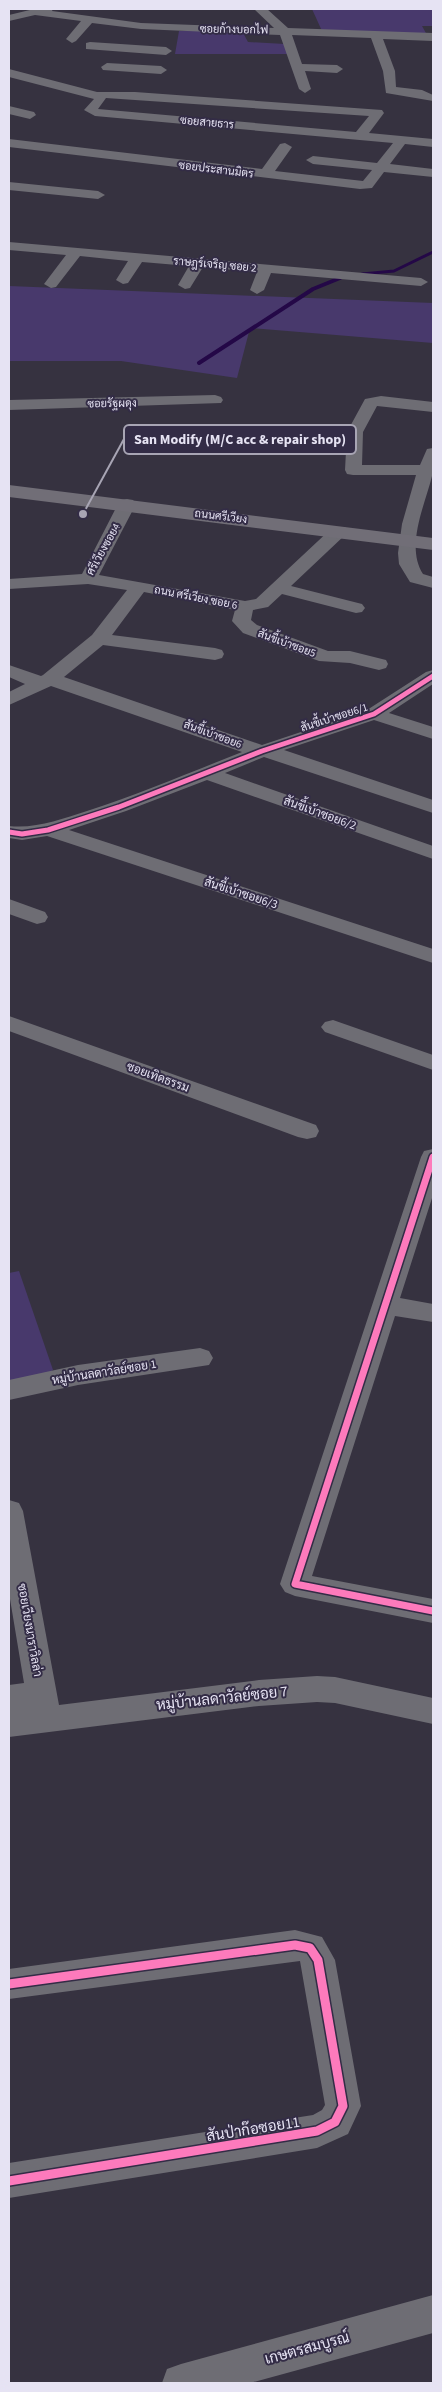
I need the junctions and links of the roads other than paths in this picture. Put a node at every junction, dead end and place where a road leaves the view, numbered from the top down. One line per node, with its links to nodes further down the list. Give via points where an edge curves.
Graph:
1 (9, 9): 3 (street, ซอยก้างบอกไฟ)
2 (260, 9): 7 (street)
3 (38, 11): 4 (street); 5 (street, ซอยก้างบอกไฟ)
4 (9, 18)
5 (88, 20): 6 (street, ซอยก้างบอกไฟ); 10 (street)
6 (171, 27): 7 (street, ซอยก้างบอกไฟ); 12 (street)
7 (284, 30): 8 (street, ซอยก้างบอกไฟ); 14 (street)
8 (375, 34): 9 (street, ซอยก้างบอกไฟ); 19 (street, via 389,71 390,90)
9 (433, 37)
10 (72, 39)
11 (90, 46): 12 (street)
12 (166, 51): 13 (street, via 160,74)
13 (107, 67)
14 (298, 67): 15 (street); 17 (street)
15 (337, 69)
16 (9, 73): 18 (street)
17 (305, 89)
18 (98, 96): 20 (street, via 115,94); 24 (street, ซอยสายธาร, via 100,99 90,110 95,112)
19 (430, 98)
20 (328, 108): 23 (street); 24 (street, via 378,113)
21 (9, 110): 22 (street)
22 (30, 115)
23 (321, 120)
24 (360, 136): 25 (street, ซอยสายธาร)
25 (402, 140): 26 (street, ซอยสายธาร); 31 (street, ซอยประสานมิตร)
26 (432, 141)
27 (9, 143): 32 (street, ซอยประสานมิตร)
28 (285, 147): 34 (street)
29 (218, 156): 32 (street)
30 (313, 160): 31 (street)
31 (381, 167): 33 (street); 34 (street, ซอยประสานมิตร, via 367,184)
32 (208, 168): 34 (street, ซอยประสานมิตร)
33 (433, 173)
34 (265, 174)
35 (9, 186): 36 (street)
36 (98, 195)
37 (11, 249): 38 (street, ราษฎร์เจริญ ซอย 2)
38 (76, 252): 39 (street, ราษฎร์เจริญ ซอย 2); 44 (street)
39 (138, 257): 40 (street, ราษฎร์เจริญ ซอย 2); 42 (street)
40 (198, 263): 41 (street, ราษฎร์เจริญ ซอย 2); 45 (street)
41 (266, 269): 43 (street, ราษฎร์เจริญ ซอย 2); 46 (street)
42 (123, 280)
43 (421, 282)
44 (52, 284)
45 (185, 285)
46 (257, 290)
47 (215, 400): 48 (street, ซอยรัฐผดุง)
48 (9, 405)
49 (433, 406): 51 (street, via 381,400 372,402 354,432 353,470)
50 (433, 453): 51 (street)
51 (425, 470): 55 (street)
52 (9, 491): 53 (main road, ถนนศรีเวียง)
53 (127, 504): 54 (main road, ถนนศรีเวียง); 57 (street, ศรีเวียงซอย4)
54 (339, 531): 55 (main road, ถนนศรีเวียง); 61 (street, ถนน ศรีเวียง ซอย 6)
55 (407, 541): 56 (main road, ถนนศรีเวียง); 58 (street, via 408,565 416,578)
56 (433, 544)
57 (88, 579): 59 (street, ศรีเวียงซอย4); 60 (street)
58 (433, 583)
59 (9, 584)
60 (139, 586): 62 (street, ถนน ศรีเวียง ซอย 6); 64 (street, ถนน ศรีเวียง ซอย 6)
61 (278, 588): 62 (street, ถนน ศรีเวียง ซอย 6, via 262,603); 63 (street)
62 (246, 606): 66 (street, สันขี้เบ้าซอย5, via 241,621 250,629 326,657 350,657)
63 (356, 608)
64 (99, 639): 65 (street); 69 (street, ถนน ศรีเวียง ซอย 6)
65 (215, 654)
66 (379, 664)
67 (9, 671): 69 (street, สันขี้เบ้าซอย6)
68 (433, 676): 71 (street, สันขี้เบ้าซอย6/1)
69 (46, 681): 70 (street, ถนน ศรีเวียง ซอย 6); 73 (street, สันขี้เบ้าซอย6)
70 (9, 699)
71 (374, 714): 72 (street); 73 (street, สันขี้เบ้าซอย6/1)
72 (433, 733)
73 (262, 751): 74 (street, สันขี้เบ้าซอย6/1); 75 (street, สันขี้เบ้าซอย6)
74 (207, 772): 76 (street, สันขี้เบ้าซอย6/1, via 119,807); 78 (street, สันขี้เบ้าซอย6/2)
75 (433, 807)
76 (48, 830): 77 (street, สันขี้เบ้าซอย6/1, via 22,834); 81 (street, สันขี้เบ้าซอย6/3)
77 (9, 832)
78 (433, 853)
79 (9, 906): 80 (street)
80 (37, 917)
81 (433, 956)
82 (9, 1023): 85 (street, ซอยเทิดธรรม)
83 (332, 1028): 84 (street)
84 (433, 1063)
85 (307, 1131)
86 (433, 1157): 87 (street)
87 (385, 1305): 88 (street); 93 (street, via 295,1584)
88 (433, 1313)
89 (200, 1358): 90 (street, หมู่บ้านลดาวัลย์ซอย 1, via 78,1375)
90 (9, 1390)
91 (9, 1511): 92 (street, ซอยเวียงนาราวิลล่า)
92 (16, 1594): 95 (street, ซอยเวียงนาราวิลล่า)
93 (433, 1610)
94 (9, 1698): 95 (street)
95 (44, 1706): 96 (street, หมู่บ้านลดาวัลย์ซอย 7, via 317,1689 335,1690); 97 (street, หมู่บ้านลดาวัลย์ซอย 7)
96 (432, 1714)
97 (9, 1724)
98 (9, 1984): 99 (street, สันป่าก๊อซอย11, via 295,1945 310,1948 318,1960 343,2100 342,2112 335,2122 317,2131)
99 (9, 2181)
100 (433, 2314): 101 (street, เกษตรสมบูรณ์)
101 (181, 2383)

